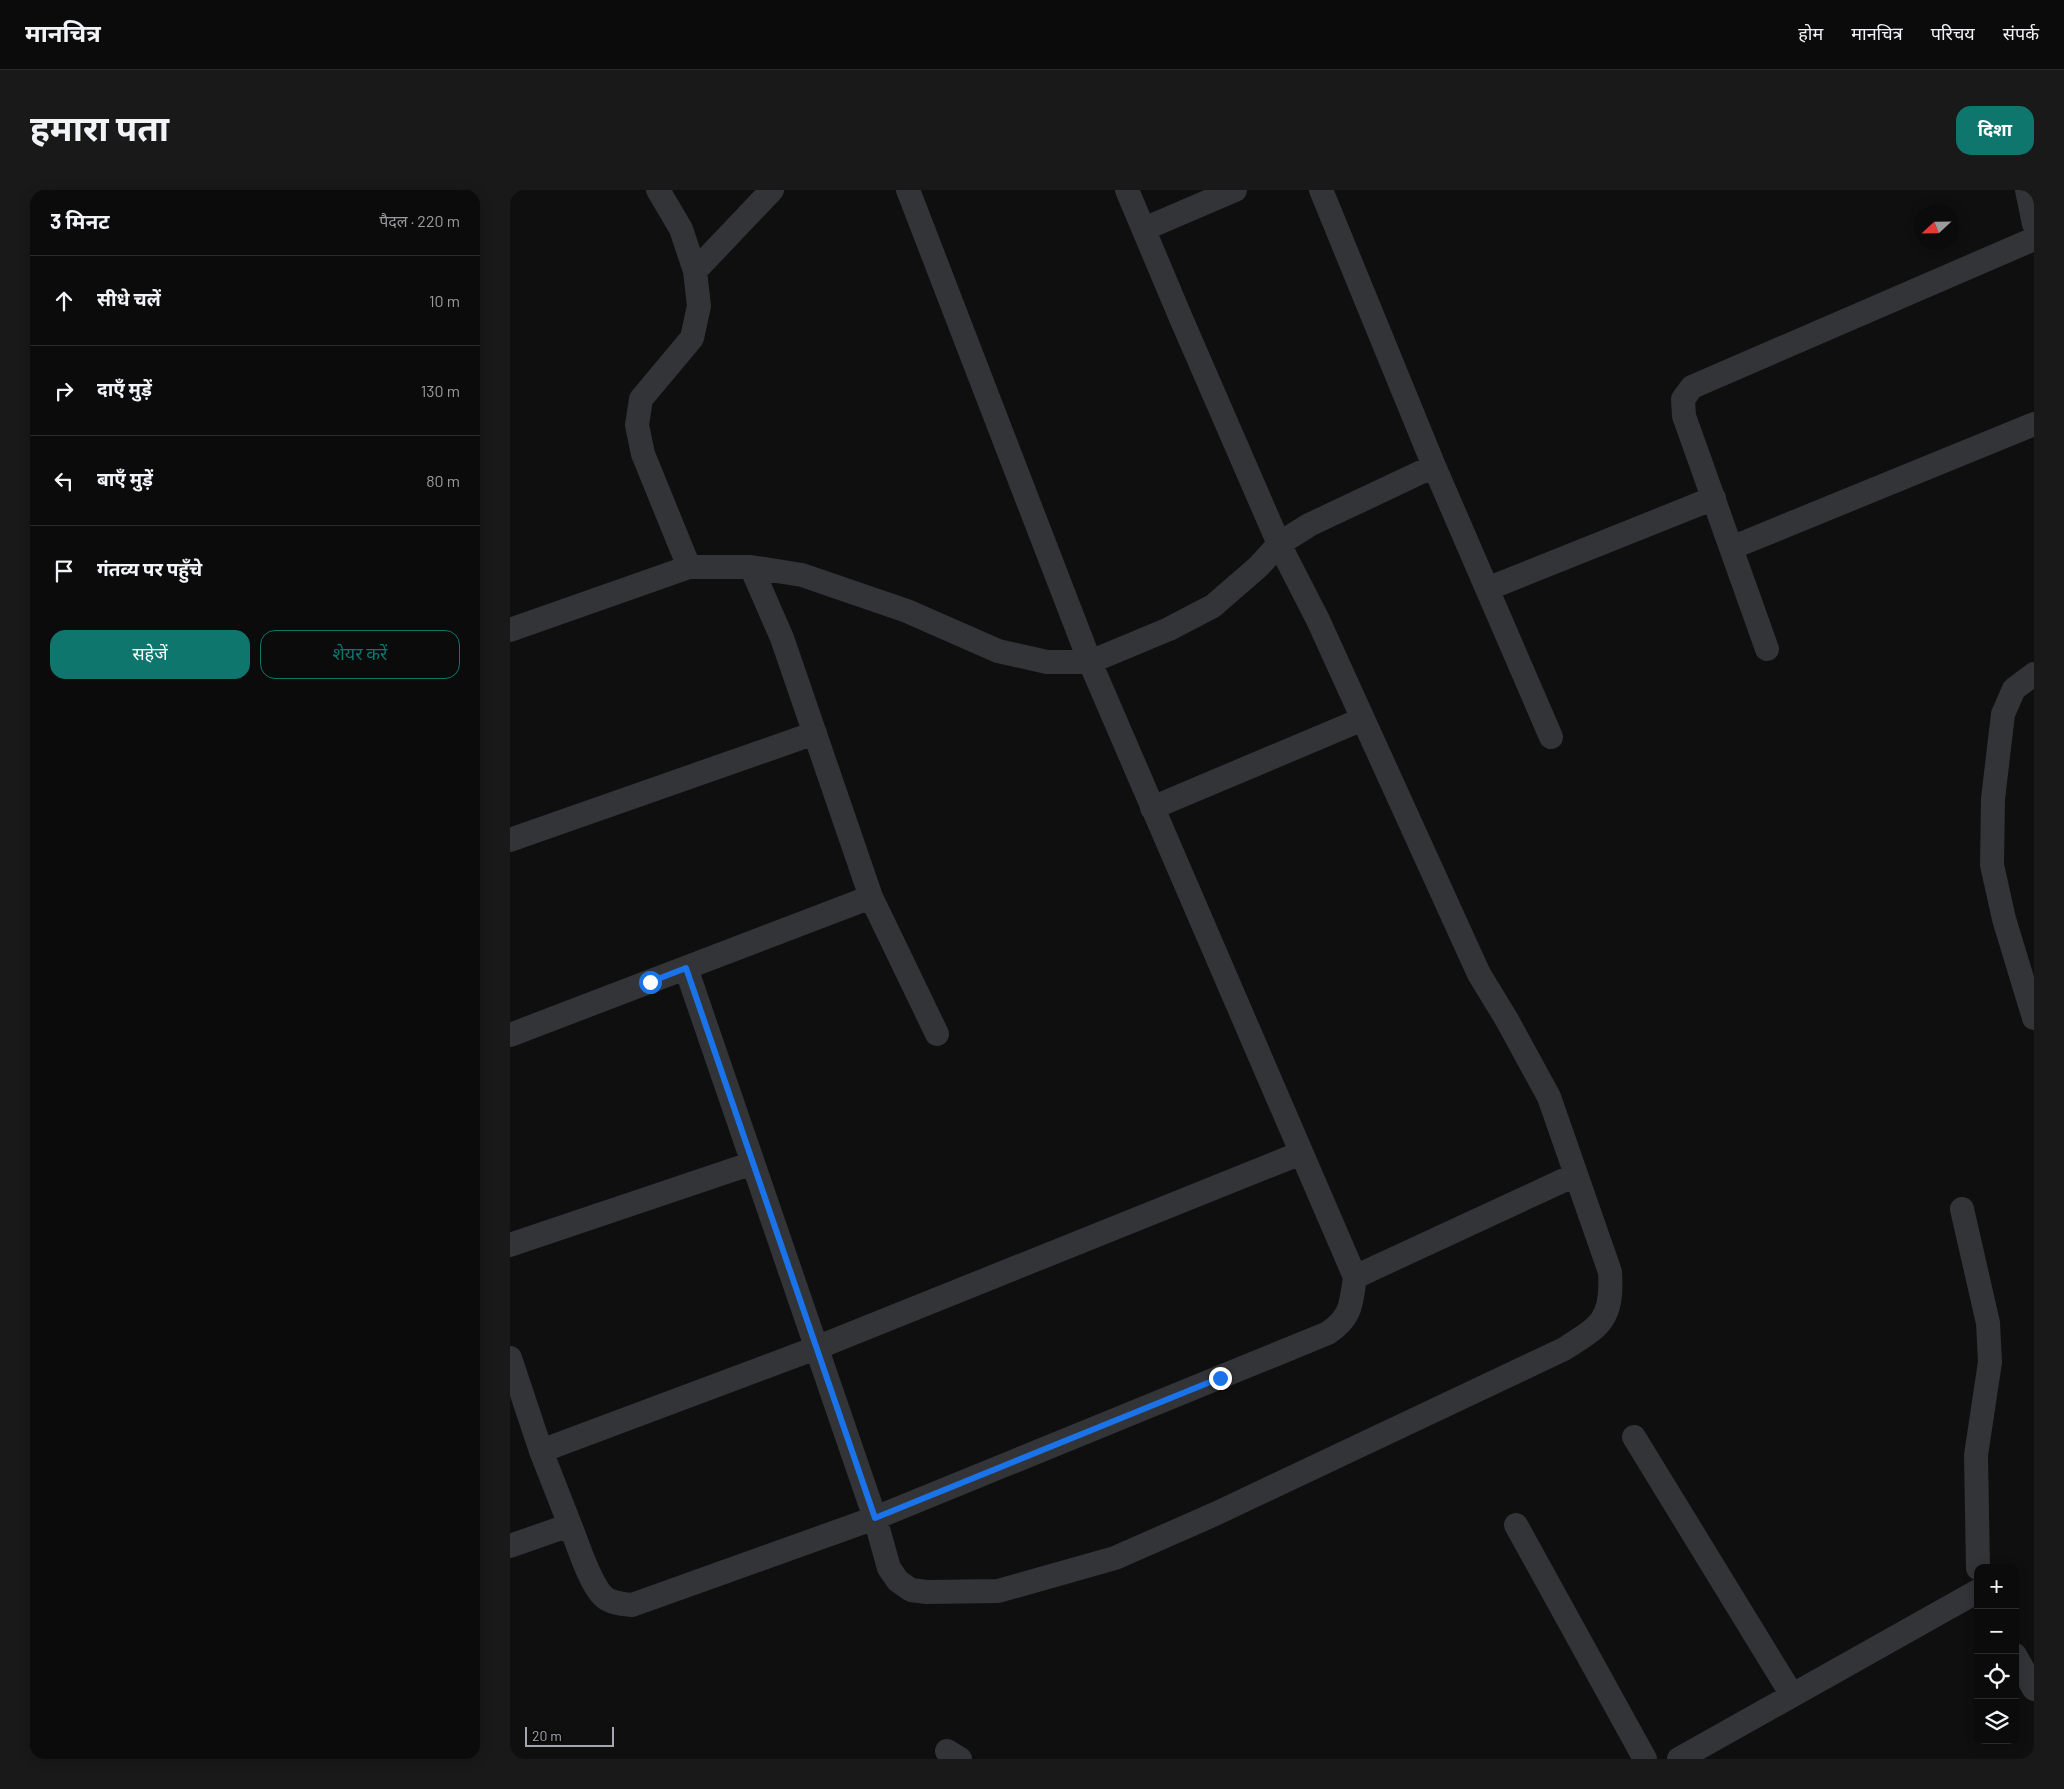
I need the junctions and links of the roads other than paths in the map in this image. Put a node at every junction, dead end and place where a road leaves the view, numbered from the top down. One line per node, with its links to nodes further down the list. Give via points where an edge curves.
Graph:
1 (658, 190): 11 (street, via 681,229)
2 (772, 190): 11 (street)
3 (908, 190): 22 (street)
4 (1127, 190): 9 (street)
5 (1236, 190): 9 (street)
6 (1321, 190): 13 (street)
7 (2027, 190): 8 (street)
8 (2034, 224)
9 (1144, 229): 15 (street)
10 (2034, 239): 14 (street, via 1692,387 1683,399 1684,416)
11 (695, 271): 17 (street, via 699,306 692,338 641,399 637,425 643,454)
12 (2034, 424): 16 (street)
13 (1434, 466): 15 (street, via 1308,525); 19 (street)
14 (1714, 498): 16 (street); 19 (street)
15 (1280, 544): 22 (street, via 1213,606 1169,629); 24 (street)
16 (1731, 548): 21 (street)
17 (689, 567): 18 (street); 20 (street)
18 (751, 567): 22 (street, via 802,575 907,611 998,651 1047,662); 25 (street, via 782,638)
19 (1487, 589): 26 (street)
20 (510, 630)
21 (1767, 649)
22 (1090, 662): 27 (street)
23 (2034, 674): 31 (street, via 2014,689 2002,714 1992,799 1992,866 2004,919)
24 (1363, 719): 27 (street); 36 (street, via 1479,974 1549,1097)
25 (815, 733): 28 (street); 29 (street)
26 (1551, 737)
27 (1152, 808): 34 (street)
28 (510, 840)
29 (871, 897): 30 (street); 32 (street)
30 (686, 968): 33 (street); 35 (street)
31 (2034, 1018)
32 (937, 1034)
33 (510, 1035)
34 (1301, 1153): 39 (street); 40 (street)
35 (753, 1163): 38 (street); 40 (street)
36 (1576, 1175): 39 (street); 44 (street, via 1610,1272 1611,1294 1603,1319 1591,1332 1564,1349 1216,1514 1124,1554 998,1591 910,1590 889,1568)
37 (1962, 1209): 48 (street, via 1988,1322 1990,1362 1976,1456)
38 (510, 1245)
39 (1355, 1277): 44 (street, via 1347,1318 1328,1333)
40 (816, 1348): 43 (street); 44 (street)
41 (510, 1360): 43 (street)
42 (1634, 1437): 52 (street)
43 (541, 1451): 45 (street)
44 (875, 1518): 45 (street, via 632,1605 604,1597 594,1583)
45 (570, 1525): 47 (street)
46 (1516, 1525): 53 (street)
47 (510, 1546)
48 (1978, 1564)
49 (1974, 1593): 52 (street)
50 (2019, 1662): 51 (street)
51 (2034, 1689)
52 (1792, 1695): 54 (street)
53 (1645, 1759)
54 (1679, 1759)

